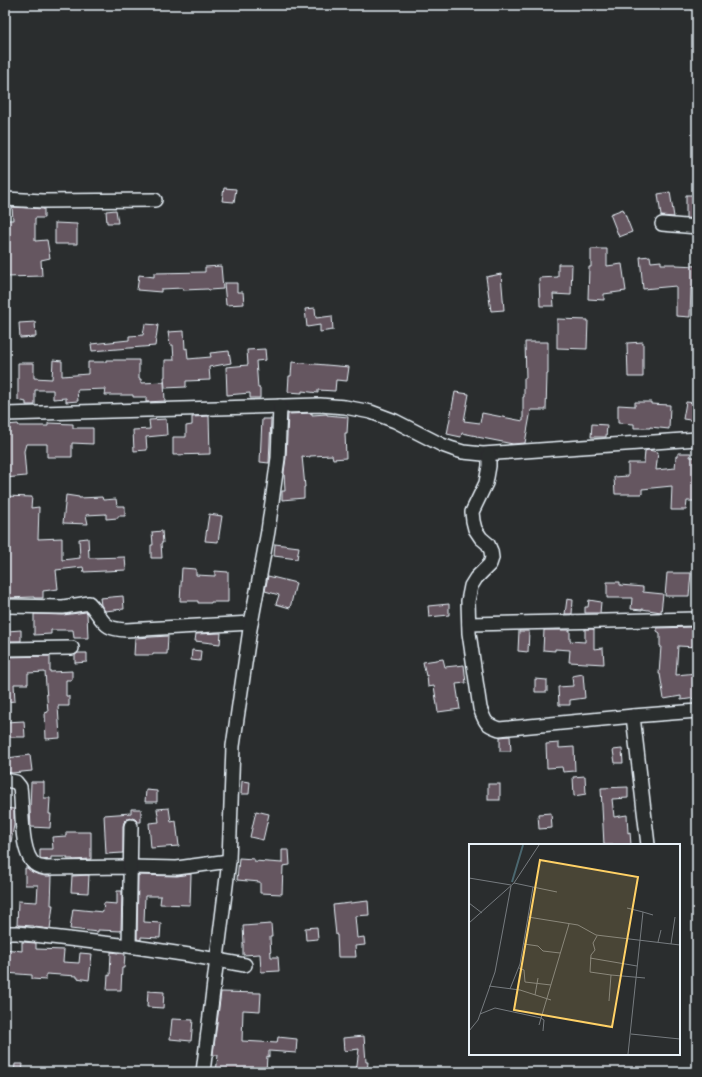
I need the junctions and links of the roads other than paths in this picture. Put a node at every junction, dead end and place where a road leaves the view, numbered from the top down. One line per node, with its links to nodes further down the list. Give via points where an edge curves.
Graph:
1 (5, 199): 2 (street)
2 (155, 200)
3 (662, 224): 4 (street)
4 (697, 227)
5 (280, 406): 6 (street); 8 (street, via 320,405 358,408 395,421 453,449); 11 (street, via 278,458 268,532)
6 (5, 414)
7 (697, 439): 8 (street)
8 (489, 454): 12 (street, via 486,483 472,512 472,521 481,538 488,544 492,558 471,586 468,601)
9 (5, 606): 11 (street, via 64,606 89,603 104,624 126,630)
10 (697, 619): 12 (street)
11 (251, 623): 20 (street, via 233,746)
12 (469, 624): 16 (street, via 480,708 484,719 490,725 500,728)
13 (72, 648): 14 (street)
14 (5, 649)
15 (697, 711): 16 (street)
16 (633, 716): 19 (street)
17 (5, 780): 21 (street, via 16,782 20,787 25,845 35,865 45,868)
18 (131, 826): 21 (street)
19 (648, 844)
20 (223, 862): 21 (street, via 177,868); 24 (street)
21 (130, 867): 23 (street)
22 (5, 933): 23 (street)
23 (129, 946): 24 (street)
24 (216, 960): 25 (street); 26 (street)
25 (245, 965)
26 (203, 1072)

